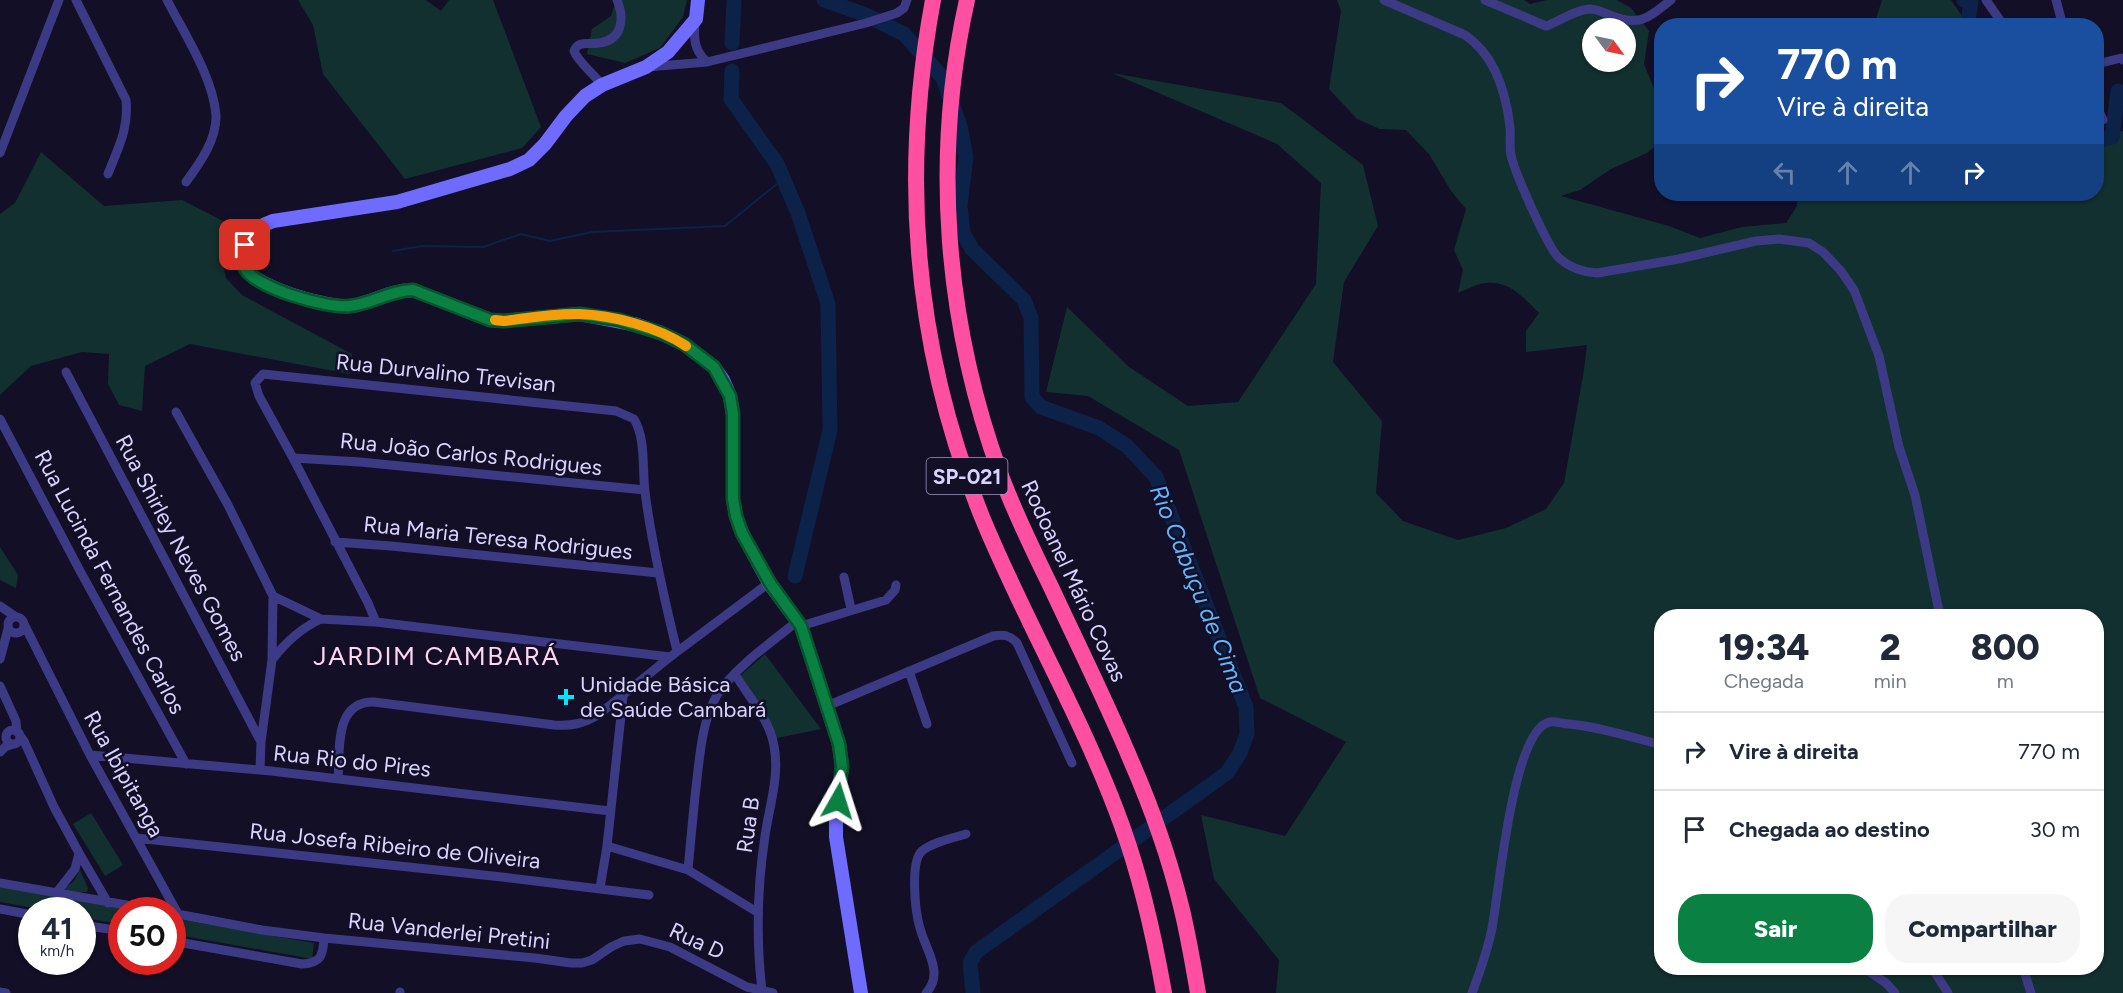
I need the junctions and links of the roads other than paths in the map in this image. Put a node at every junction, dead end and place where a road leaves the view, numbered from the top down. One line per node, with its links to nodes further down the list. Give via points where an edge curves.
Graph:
1 (58, 0): 22 (street)
2 (76, 0): 23 (street, via 126,100 126,129)
3 (167, 0): 24 (street, via 207,82 216,116 204,156)
4 (617, 0): 21 (street, via 622,18 612,39 583,43 574,51)
5 (698, 0): 14 (main road)
6 (907, 0): 18 (street, via 904,8 885,18)
7 (933, 0): 91 (highway, SP-021, via 919,93 915,198 924,308 935,366 981,515 1104,779 1151,922)
8 (966, 0): 92 (highway, Rodoanel Mário Covas / SP-021, via 952,83 948,215 957,313 976,400 1000,475 1026,537 1133,764 1154,818 1182,908)
9 (1384, 0): 38 (street, via 1473,40 1498,76 1506,100 1511,155 1551,248 1571,267 1597,273 1756,241 1786,239 1809,243 1841,271 1854,290 1879,356 1899,447 1915,495)
10 (1485, 0): 11 (street, via 1546,26 1581,10 1593,9 1628,22 1644,19)
11 (1671, 0)
12 (1986, 0): 15 (street)
13 (2056, 0): 16 (street)
14 (696, 18): 18 (street, via 695,45); 20 (main road, via 668,52)
15 (1998, 18)
16 (2061, 18)
17 (2122, 58): 19 (street)
18 (707, 62): 20 (street)
19 (2104, 62)
20 (646, 67): 21 (main road)
21 (602, 84): 33 (main road, via 585,96 529,160 397,201 262,225 245,245 243,266 271,287 324,303 350,307 413,290 490,320 580,314 638,325 684,344 714,367 730,396 736,516)
22 (0, 153)
23 (108, 174)
24 (186, 182)
25 (66, 372): 54 (street, Rua Shirley Neves Gomes)
26 (176, 412): 35 (street)
27 (0, 419): 60 (street, Rua Lucinda Fernandes Carlos)
28 (294, 458): 29 (street, Rua João Carlos Rodrigues); 29 (street, Rua Durvalino Trevisan, via 256,389 255,383 263,374 616,411 638,425); 30 (street)
29 (645, 490): 31 (street)
30 (335, 542): 31 (street, Rua Maria Teresa Rodrigues); 41 (street)
31 (658, 573): 44 (street)
32 (844, 577): 37 (street)
33 (770, 583): 42 (main road); 44 (street)
34 (896, 585): 37 (street, via 886,600)
35 (273, 596): 40 (street); 46 (street)
36 (0, 606): 43 (street, Rua Ibipitanga)
37 (851, 609): 42 (street)
38 (1939, 609)
39 (0, 614): 43 (street, Rua Ibipitanga)
40 (321, 619): 41 (street); 46 (street, via 291,639)
41 (376, 622): 44 (street)
42 (800, 623): 48 (street); 51 (main road)
43 (15, 626): 45 (street); 58 (street, Rua Ibipitanga, via 38,652)
44 (674, 654): 50 (street)
45 (0, 659)
46 (272, 660): 54 (street)
47 (909, 671): 51 (street); 52 (street); 59 (street, via 993,636 1011,637)
48 (735, 674): 68 (street, via 718,693 706,720); 77 (street, Rua B, via 770,730 775,752 776,773 764,837)
49 (0, 686): 53 (street, via 16,721)
50 (623, 697): 62 (street, via 586,722 569,726 356,704 342,727); 63 (street)
51 (827, 706): 89 (main road, via 842,766 836,837)
52 (927, 724)
53 (14, 736): 56 (street); 57 (street); 67 (street, via 24,741)
54 (261, 742): 61 (street)
55 (1654, 743): 93 (street, via 1585,726 1550,722 1540,728 1527,751 1510,807 1493,926)
56 (0, 745)
57 (0, 752)
58 (90, 755): 60 (street, Rua Rio do Pires); 65 (street, Rua Ibipitanga)
59 (1072, 763)
60 (186, 764): 61 (street, Rua Rio do Pires)
61 (260, 770): 62 (street, Rua Rio do Pires)
62 (338, 778): 63 (street, Rua Rio do Pires)
63 (610, 811): 66 (street)
64 (966, 834): 90 (street, via 928,847 917,859 917,917 934,977)
65 (136, 838): 70 (street, Rua Josefa Ribeiro de Oliveira); 73 (street, Rua Ibipitanga)
66 (607, 846): 68 (street); 70 (street)
67 (79, 854): 71 (street, via 75,869); 74 (street)
68 (687, 870): 77 (street)
69 (0, 883): 71 (street)
70 (600, 888): 72 (street, Rua Josefa Ribeiro de Oliveira)
71 (57, 891): 74 (street)
72 (649, 895)
73 (166, 897)
74 (108, 903)
75 (0, 909): 76 (street)
76 (18, 912)
77 (757, 912): 85 (street, Rua B)
78 (186, 916): 79 (street, Rua Vanderlei Pretini)
79 (324, 938): 80 (street, Rua Vanderlei Pretini, via 318,960 302,964); 81 (street, Rua Vanderlei Pretini)
80 (186, 943)
81 (571, 963): 85 (street, Rua D, via 592,960 624,941 640,939 670,947)
82 (1874, 975): 94 (street)
83 (1936, 975): 95 (street)
84 (2025, 975): 96 (street)
85 (762, 991): 88 (street, Rua D)
86 (0, 992): 87 (street)
87 (6, 993)
88 (773, 993)
89 (861, 993)
90 (926, 993)
91 (1164, 993)
92 (1198, 993)
93 (1472, 993)
94 (1895, 993)
95 (1948, 993)
96 (2031, 993)

